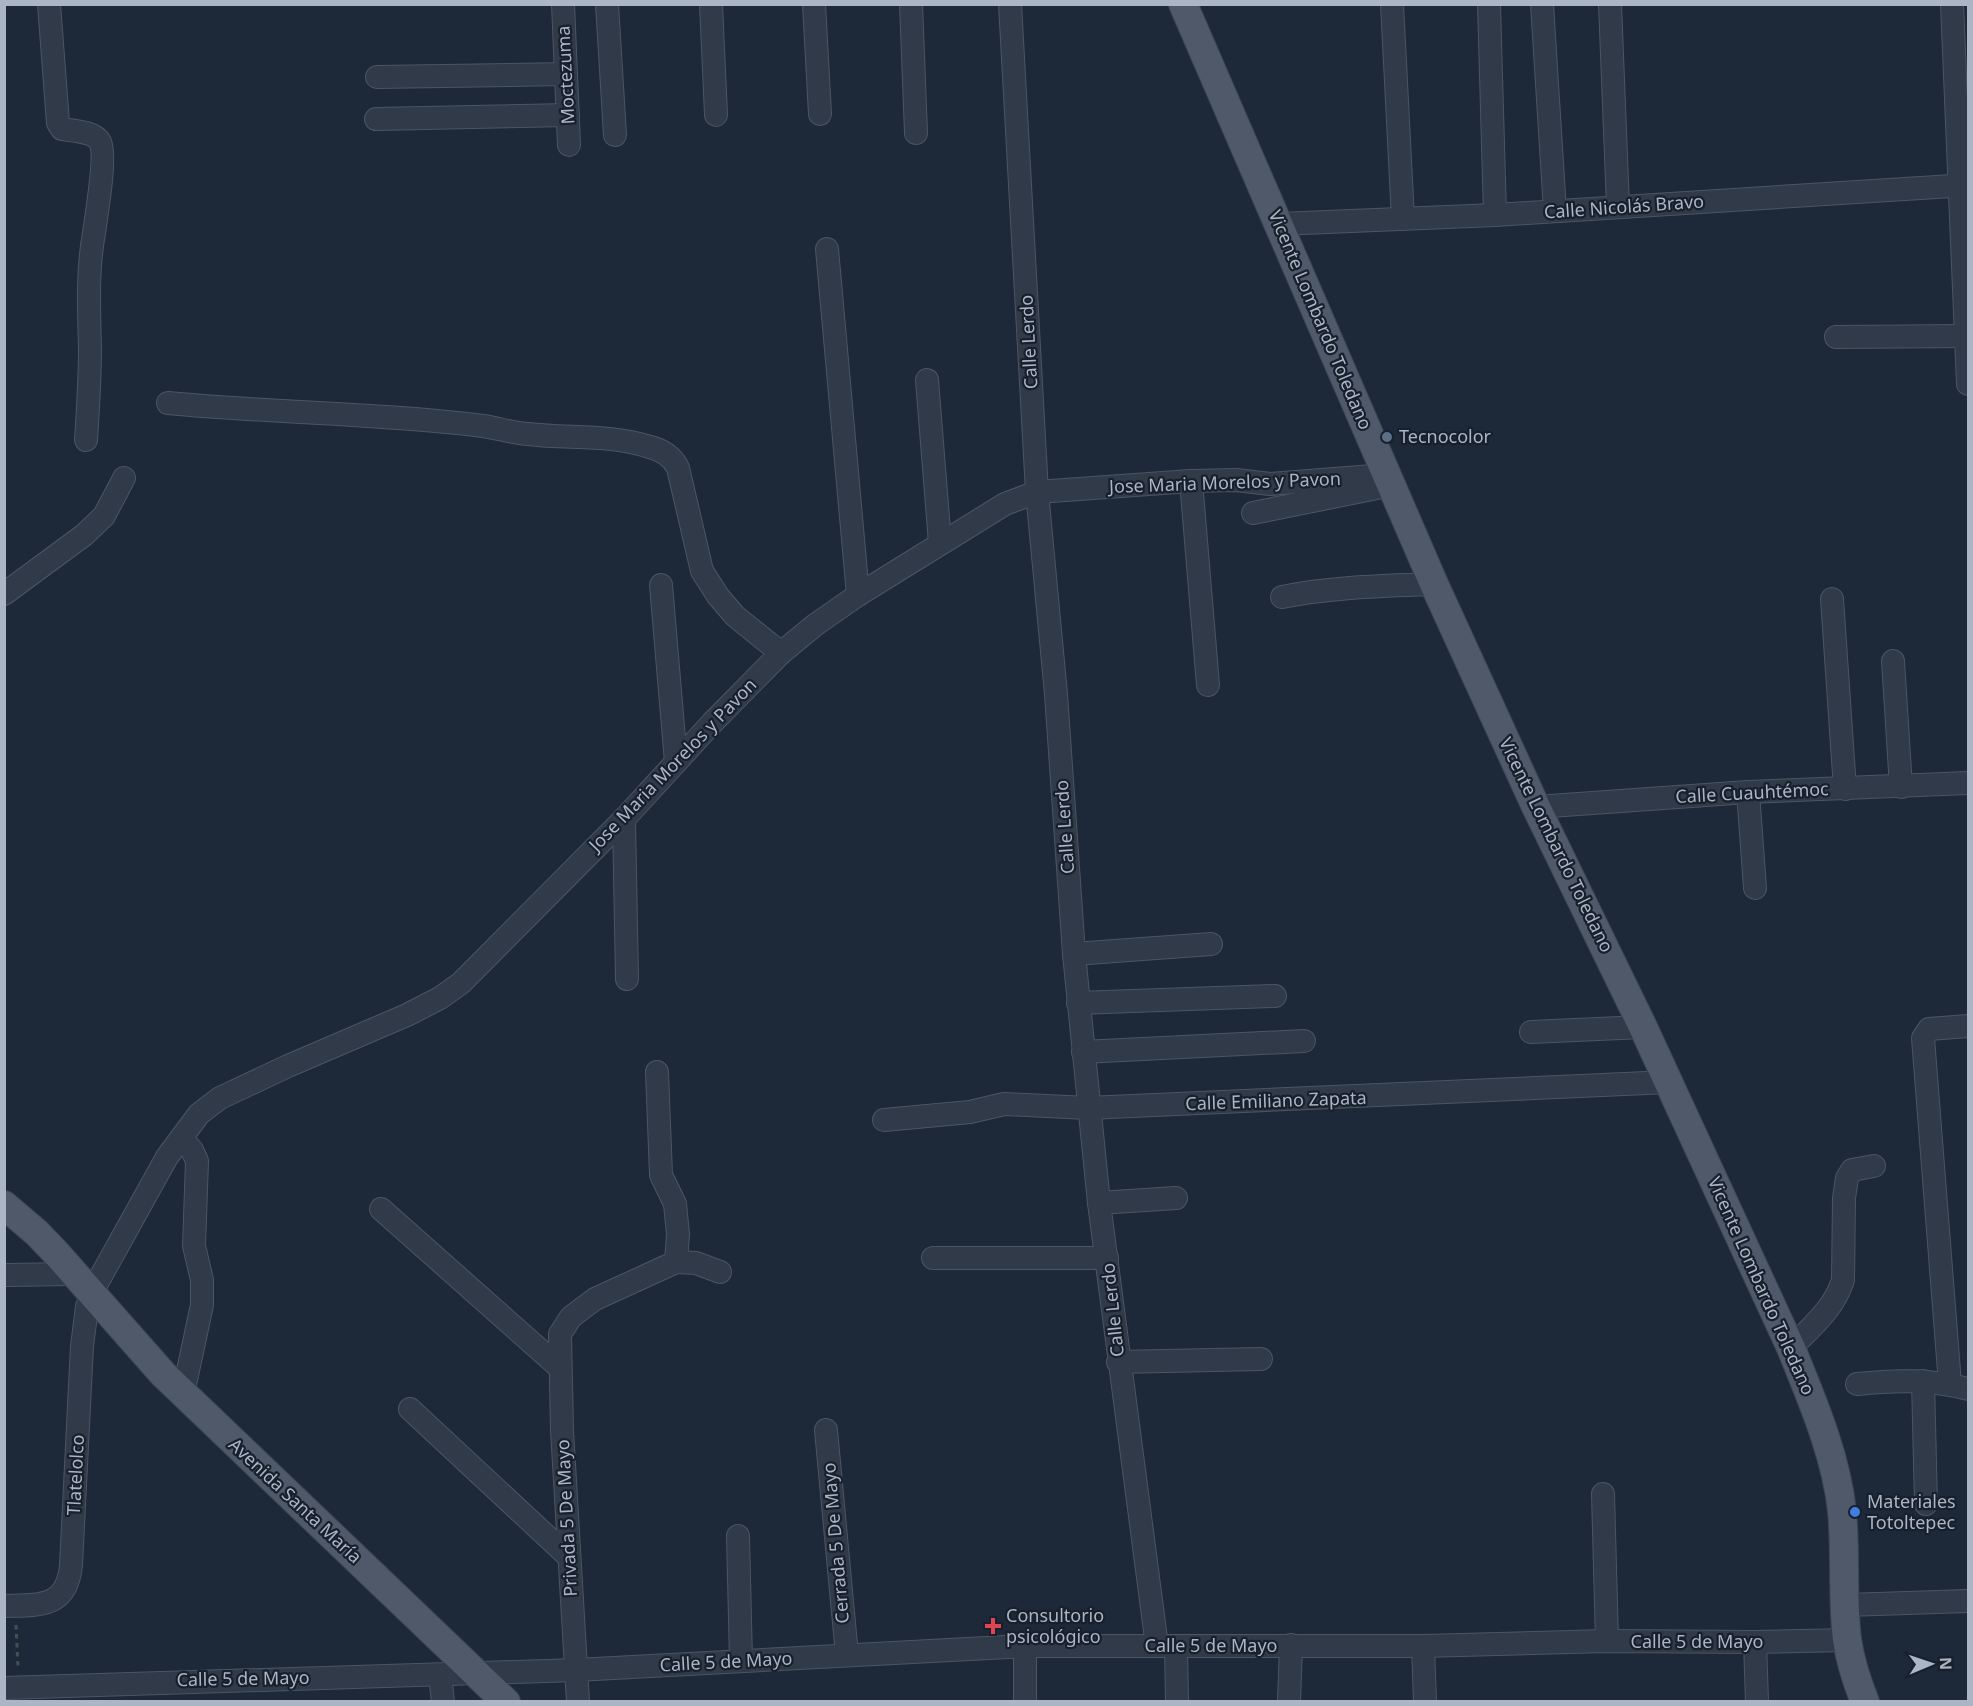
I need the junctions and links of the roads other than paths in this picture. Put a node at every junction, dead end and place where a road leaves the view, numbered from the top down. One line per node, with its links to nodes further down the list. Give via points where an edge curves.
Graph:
1 (49, 4): 36 (street, via 58,123 62,129 92,136 101,146 90,261)
2 (563, 4): 15 (street, Moctezuma)
3 (607, 4): 22 (street)
4 (711, 4): 19 (street)
5 (814, 4): 17 (street)
6 (911, 4): 21 (street)
7 (1010, 4): 40 (street, Calle Lerdo)
8 (1183, 4): 29 (main road, Vicente Lombardo Toledano)
9 (1392, 4): 28 (street)
10 (1489, 4): 27 (street)
11 (1542, 4): 26 (street)
12 (1610, 4): 25 (street)
13 (1952, 4): 14 (street)
14 (1962, 71): 24 (street)
15 (566, 74): 16 (street); 18 (street, Moctezuma)
16 (377, 77)
17 (820, 114)
18 (568, 115): 20 (street); 23 (street, Moctezuma)
19 (716, 115)
20 (376, 119)
21 (916, 133)
22 (615, 135)
23 (569, 146)
24 (1965, 185): 25 (street, Calle Nicolás Bravo); 31 (street)
25 (1618, 207): 26 (street, Calle Nicolás Bravo)
26 (1555, 211): 27 (street, Calle Nicolás Bravo)
27 (1495, 215): 28 (street, Calle Nicolás Bravo)
28 (1402, 219): 29 (street, Calle Nicolás Bravo)
29 (1279, 224): 39 (main road, Vicente Lombardo Toledano)
30 (827, 249): 46 (street)
31 (1966, 336): 32 (street); 34 (street)
32 (1836, 337)
33 (927, 380): 42 (street)
34 (1968, 384)
35 (168, 403): 49 (street, via 485,426 529,435 604,438 651,447 668,455 678,468 702,571 718,597)
36 (86, 440)
37 (124, 478): 45 (street, via 104,516)
38 (1191, 481): 39 (street, Jose Maria Morelos y Pavon); 40 (street, Jose Maria Morelos y Pavon); 51 (street)
39 (1388, 481): 41 (street); 43 (main road, Vicente Lombardo Toledano)
40 (1037, 492): 42 (street, Jose Maria Morelos y Pavon, via 1005,504); 61 (street, Calle Lerdo)
41 (1253, 513)
42 (940, 543): 46 (street, Jose Maria Morelos y Pavon)
43 (1434, 584): 47 (street, via 1360,587); 57 (main road, Vicente Lombardo Toledano)
44 (662, 585): 52 (street)
45 (4, 594)
46 (858, 595): 49 (street, Jose Maria Morelos y Pavon)
47 (1282, 597)
48 (1832, 599): 55 (street)
49 (781, 653): 52 (street, Jose Maria Morelos y Pavon)
50 (1893, 661): 54 (street)
51 (1208, 685)
52 (676, 762): 58 (street, Jose Maria Morelos y Pavon)
53 (1968, 783): 54 (street, Calle Cuauhtémoc)
54 (1901, 787): 55 (street, Calle Cuauhtémoc)
55 (1845, 789): 56 (street, Calle Cuauhtémoc)
56 (1748, 792): 57 (street, Calle Cuauhtémoc); 59 (street)
57 (1536, 807): 66 (main road, Vicente Lombardo Toledano)
58 (624, 819): 62 (street); 74 (street, Jose Maria Morelos y Pavon, via 462,983 407,1015 220,1098 199,1114)
59 (1755, 888)
60 (1211, 944): 61 (street)
61 (1074, 954): 64 (street, Calle Lerdo)
62 (627, 979)
63 (1275, 996): 64 (street)
64 (1078, 1003): 69 (street, Calle Lerdo)
65 (1968, 1026): 92 (street, via 1929,1029 1923,1038 1930,1152)
66 (1643, 1027): 67 (street); 71 (main road, Vicente Lombardo Toledano)
67 (1531, 1032)
68 (1304, 1041): 69 (street)
69 (1083, 1052): 72 (street, Calle Lerdo)
70 (657, 1072): 82 (street, via 661,1174 675,1204)
71 (1669, 1082): 72 (street, Calle Emiliano Zapata); 86 (main road, Vicente Lombardo Toledano)
72 (1089, 1108): 73 (street, Calle Emiliano Zapata, via 1004,1104 970,1112); 77 (street, Calle Lerdo)
73 (884, 1120)
74 (181, 1138): 85 (street, Jose Maria Morelos y Pavon); 93 (street, via 197,1161 194,1246 203,1290)
75 (1874, 1166): 86 (street, via 1852,1170 1846,1178 1839,1294)
76 (1176, 1198): 77 (street)
77 (1099, 1203): 81 (street, Calle Lerdo)
78 (4, 1205): 85 (main road, Avenida Santa María, via 37,1233)
79 (381, 1209): 89 (street)
80 (933, 1258): 81 (street)
81 (1107, 1258): 88 (street, Calle Lerdo)
82 (676, 1262): 83 (street, via 696,1263); 89 (street, Privada 5 De Mayo, via 596,1299 571,1317 560,1334)
83 (720, 1272)
84 (4, 1275): 85 (street)
85 (82, 1284): 93 (main road, Avenida Santa María); 102 (street, Tlatelolco, via 87,1307 70,1578 63,1594 49,1602)
86 (1791, 1348): 101 (main road, Vicente Lombardo Toledano, via 1837,1478)
87 (1261, 1359): 88 (street)
88 (1118, 1362): 108 (street, Calle Lerdo)
89 (559, 1367): 99 (street, Privada 5 De Mayo)
90 (1923, 1381): 91 (street); 92 (street); 97 (street)
91 (1857, 1384)
92 (1959, 1387)
93 (183, 1394): 113 (main road, Avenida Santa María)
94 (410, 1409): 99 (street)
95 (826, 1430): 110 (street, Cerrada 5 De Mayo)
96 (1603, 1494): 104 (street)
97 (1926, 1504)
98 (738, 1536): 111 (street)
99 (569, 1557): 112 (street, Privada 5 De Mayo)
100 (1968, 1601): 101 (street)
101 (1846, 1605): 103 (main road, Vicente Lombardo Toledano)
102 (10, 1606)
103 (1847, 1640): 105 (street, Calle 5 de Mayo); 125 (main road, Vicente Lombardo Toledano)
104 (1607, 1641): 105 (street, Calle 5 de Mayo); 109 (street, Calle 5 de Mayo)
105 (1755, 1642): 124 (street)
106 (1291, 1645): 108 (street, Calle 5 de Mayo); 109 (street, Calle 5 de Mayo); 122 (street)
107 (1025, 1646): 108 (street, Calle 5 de Mayo); 110 (street, Calle 5 de Mayo); 120 (street)
108 (1166, 1646): 121 (street, Calle Lerdo)
109 (1423, 1646): 123 (street)
110 (847, 1655): 111 (street, Calle 5 de Mayo)
111 (741, 1661): 112 (street, Calle 5 de Mayo)
112 (576, 1670): 113 (street, Calle 5 de Mayo); 119 (street)
113 (475, 1672): 114 (street, Calle 5 de Mayo); 118 (main road, Avenida Santa María)
114 (440, 1675): 116 (street, Calle 5 de Mayo); 117 (street)
115 (25, 1691): 116 (street, Calle 5 de Mayo)
116 (130, 1692)
117 (443, 1701)
118 (506, 1701)
119 (579, 1701)
120 (1025, 1701)
121 (1177, 1701)
122 (1289, 1701)
123 (1425, 1701)
124 (1757, 1701)
125 (1865, 1701)

